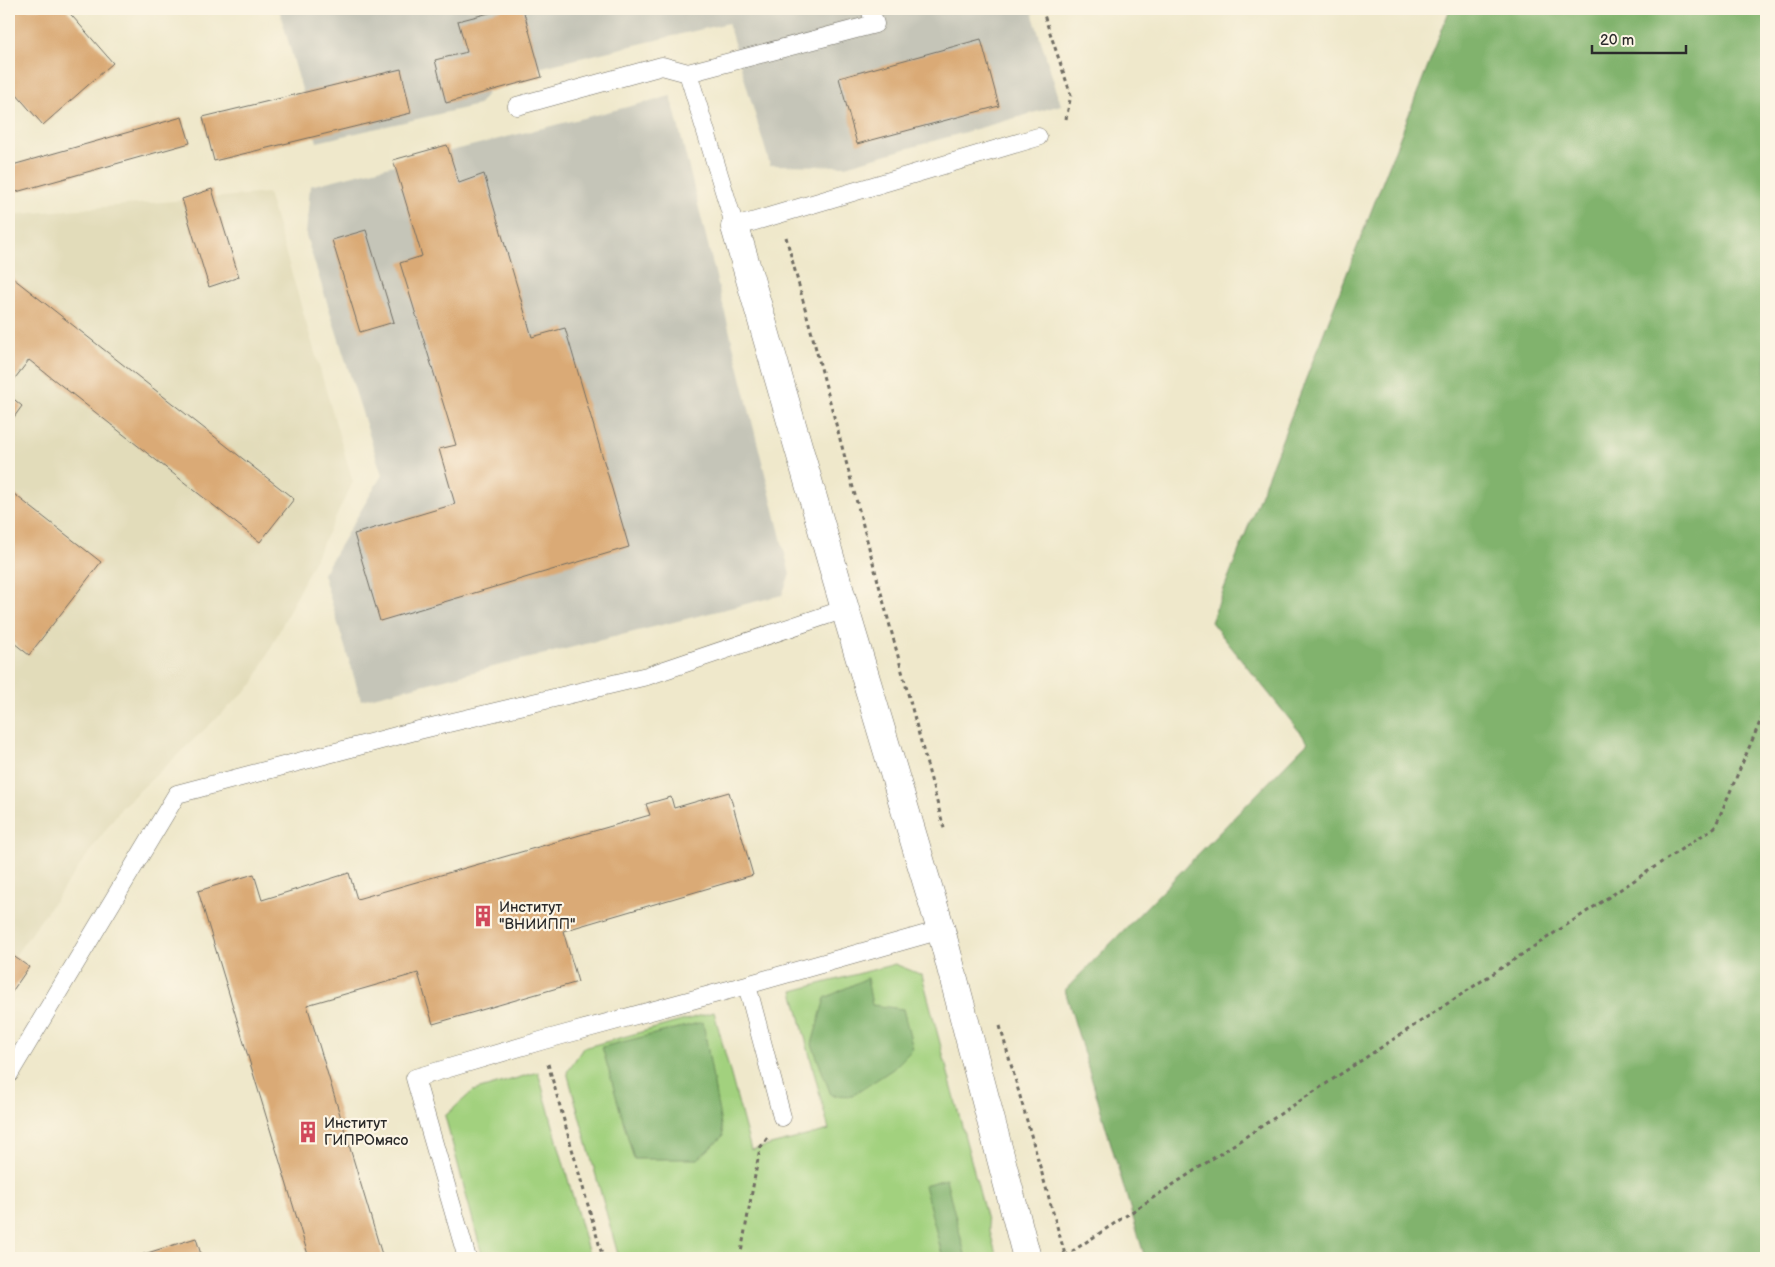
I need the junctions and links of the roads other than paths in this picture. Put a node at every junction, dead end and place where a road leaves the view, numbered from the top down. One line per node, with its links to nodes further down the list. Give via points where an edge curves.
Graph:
1 (870, 9): 2 (lane, via 875,24)
2 (688, 73): 3 (lane, via 662,66); 5 (lane)
3 (517, 106)
4 (1038, 136): 5 (lane)
5 (735, 227): 6 (street)
6 (845, 609): 7 (street); 9 (lane, via 648,676 418,730 177,794)
7 (941, 930): 8 (lane); 12 (street)
8 (747, 984): 10 (lane); 11 (lane, via 415,1078)
9 (9, 1074)
10 (782, 1117)
11 (467, 1258)
12 (1027, 1258)

